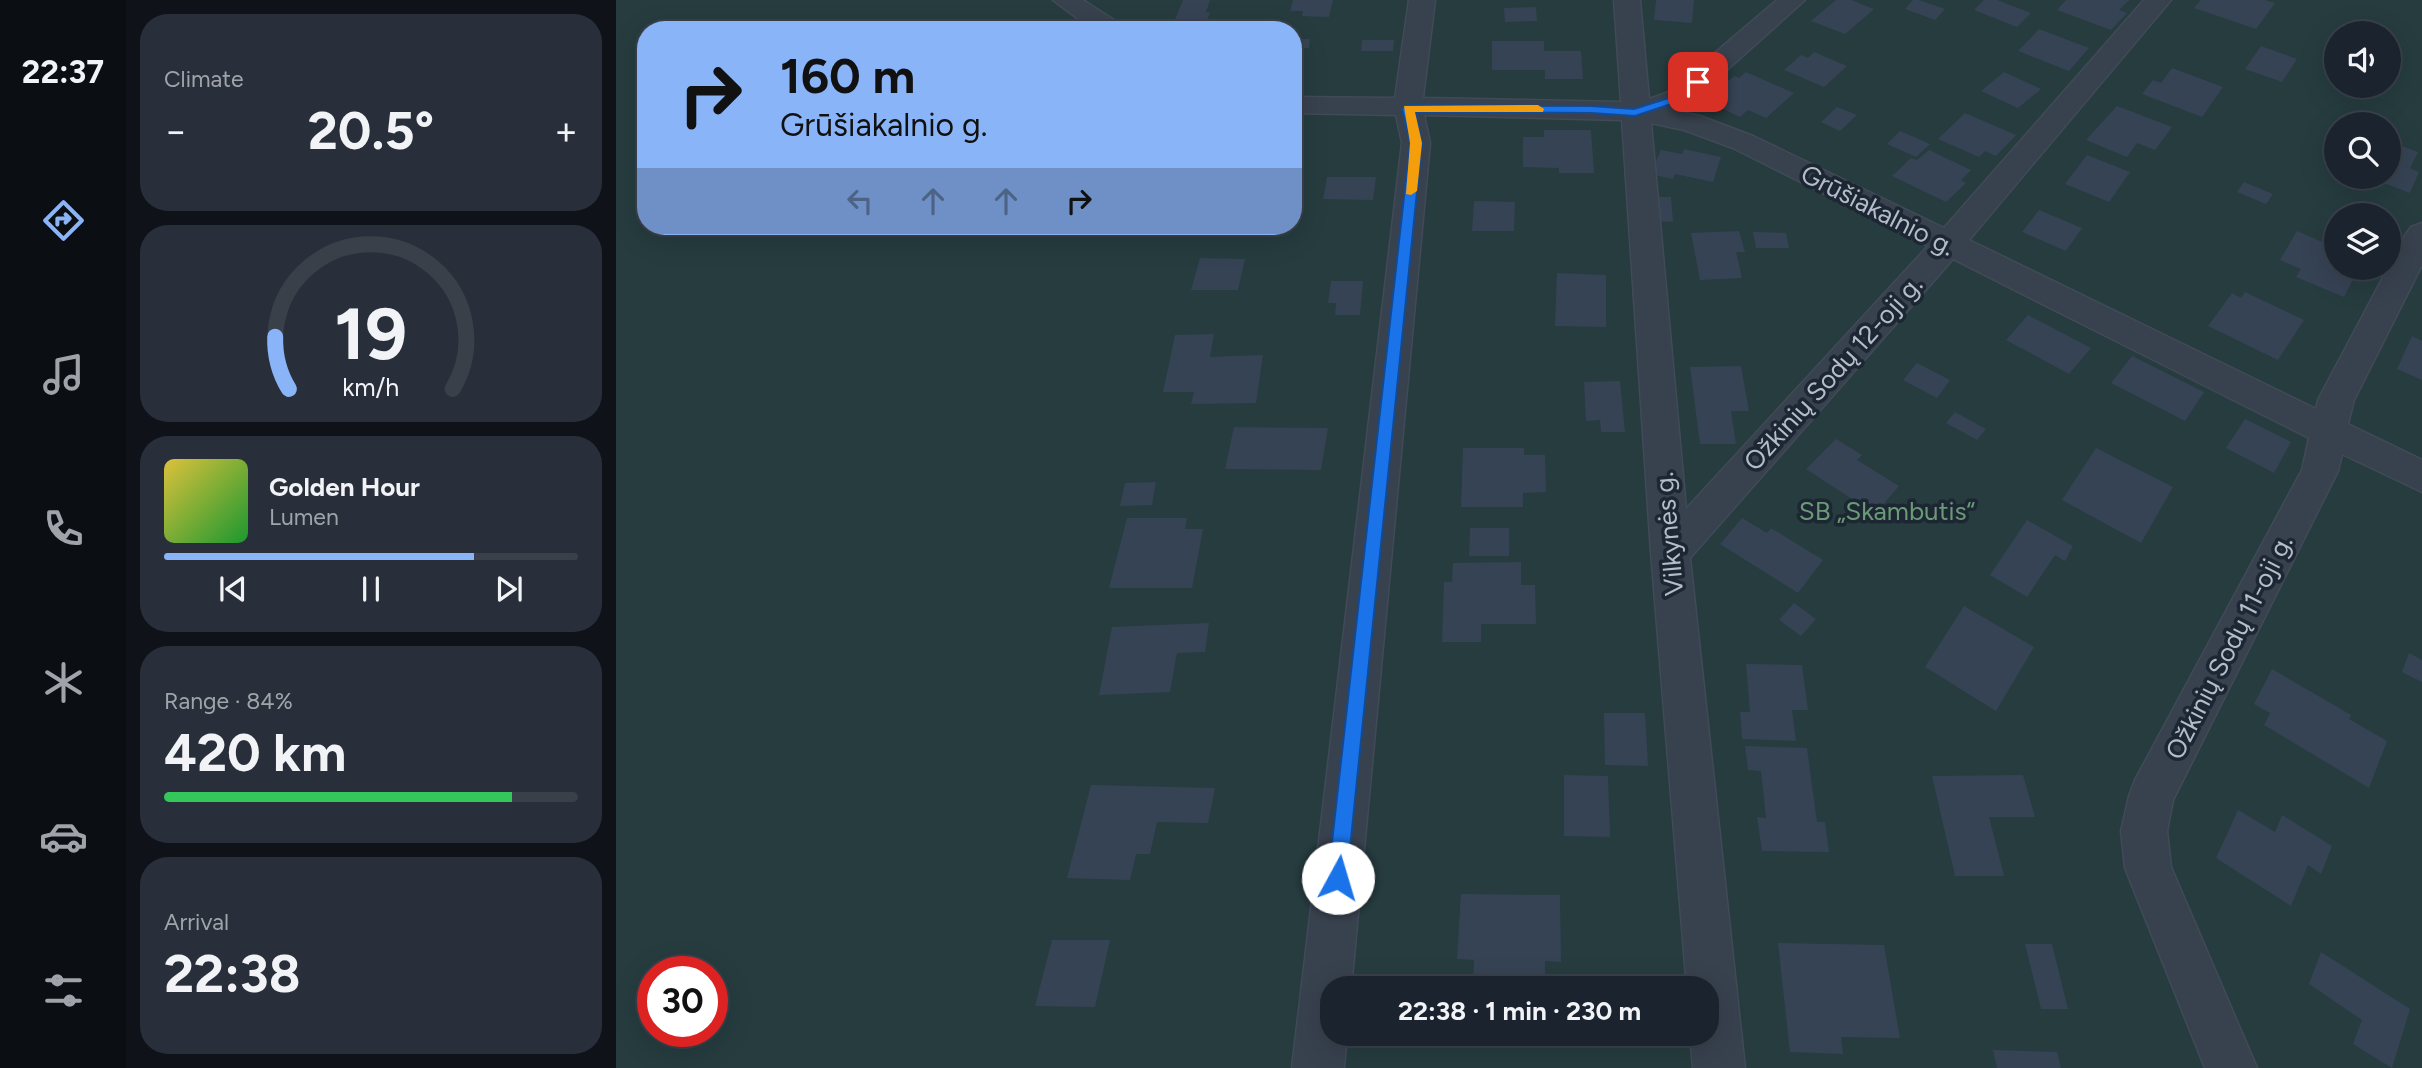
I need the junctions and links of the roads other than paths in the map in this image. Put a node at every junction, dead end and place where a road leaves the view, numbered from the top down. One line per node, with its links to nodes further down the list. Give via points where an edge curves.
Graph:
1 (1066, 0): 6 (street)
2 (1422, 0): 8 (street)
3 (1627, 0): 9 (street, Vilkynės g.)
4 (1792, 0): 9 (street, via 1679,98)
5 (2158, 0): 11 (street, Ožkinių Sodų 12-oji g.)
6 (1109, 21)
7 (1302, 105): 8 (street, Grūšiakalnio g.)
8 (1408, 108): 9 (street, Grūšiakalnio g.); 15 (street, via 1416,143)
9 (1635, 112): 11 (street, Grūšiakalnio g., via 1690,122 1743,142); 14 (street, Vilkynės g.)
10 (2422, 234): 12 (street, Ožkinių Sodų 11-oji g., via 2336,400)
11 (1948, 244): 12 (street, Grūšiakalnio g.); 14 (street, Ožkinių Sodų 12-oji g.)
12 (2328, 428): 13 (street, Grūšiakalnio g.); 17 (street, Ožkinių Sodų 11-oji g., via 2320,471 2151,796 2144,831 2148,869)
13 (2422, 477)
14 (1670, 553): 16 (street, Vilkynės g.)
15 (1318, 1068)
16 (1719, 1068)
17 (2231, 1068)

